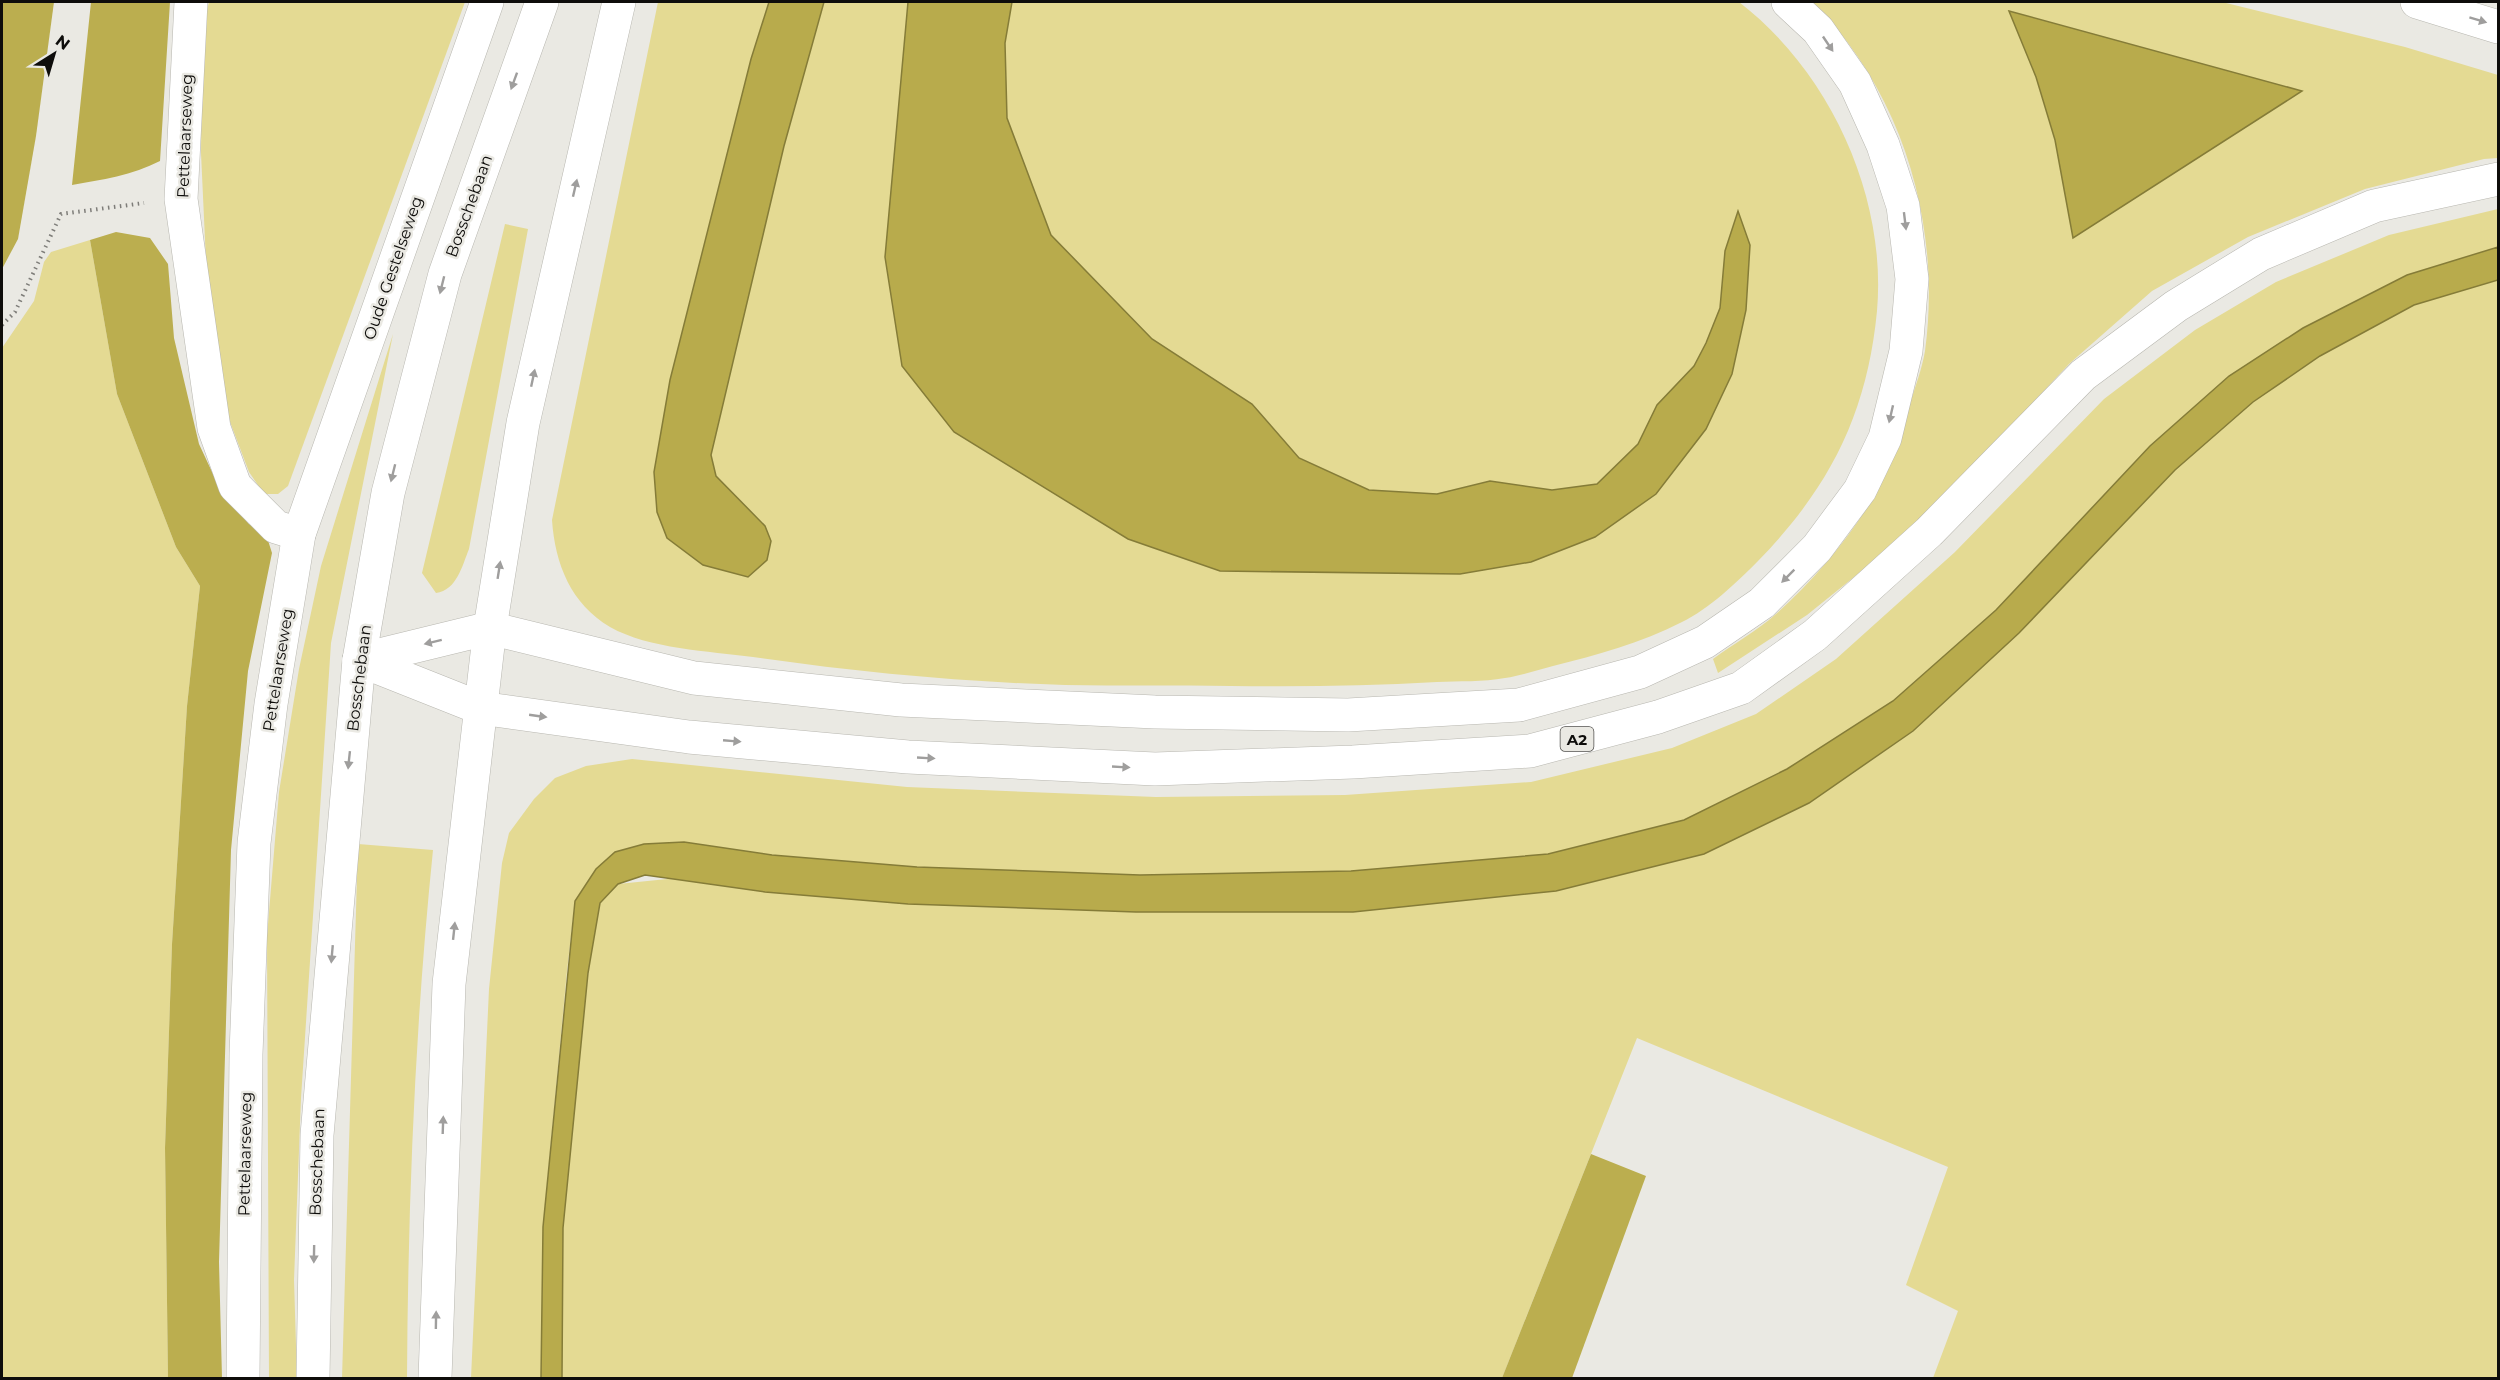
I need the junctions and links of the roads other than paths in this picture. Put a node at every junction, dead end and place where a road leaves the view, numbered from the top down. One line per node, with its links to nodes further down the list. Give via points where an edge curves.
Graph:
1 (191, 2): 9 (main road, Pettelaarseweg, via 181,199 214,428 235,486 276,527)
2 (487, 2): 9 (main road, Oude Gestelseweg)
3 (542, 2): 11 (main road, Bosschebaan, one-way to 11, via 445,274 388,493)
4 (619, 2): 10 (main road, one-way to 4, via 523,423)
5 (1788, 2): 10 (main road, one-way to 10, via 1818,30 1855,83 1883,145 1903,206 1912,279 1906,351 1885,438 1860,490 1817,548 1762,603 1705,642 1640,672 1519,705 1348,715 1155,712 901,700 694,678)
6 (2417, 2): 7 (main road, one-way to 7)
7 (2499, 27)
8 (2499, 179): 12 (main road, A2, one-way to 8, via 712,740 908,757 1155,769 1530,751 1658,717 1741,688 1815,635 1929,532 2083,375 2176,306 2261,254 2374,207)
9 (299, 534): 13 (main road, Pettelaarseweg, via 271,704 254,843 246,1053)
10 (490, 628): 11 (main road, one-way to 11); 12 (main road)
11 (359, 660): 12 (main road); 14 (main road, Bosschebaan, one-way to 14, via 317,1135)
12 (480, 708): 15 (main road, one-way to 12, via 449,984)
13 (243, 1378)
14 (313, 1378)
15 (435, 1378)

